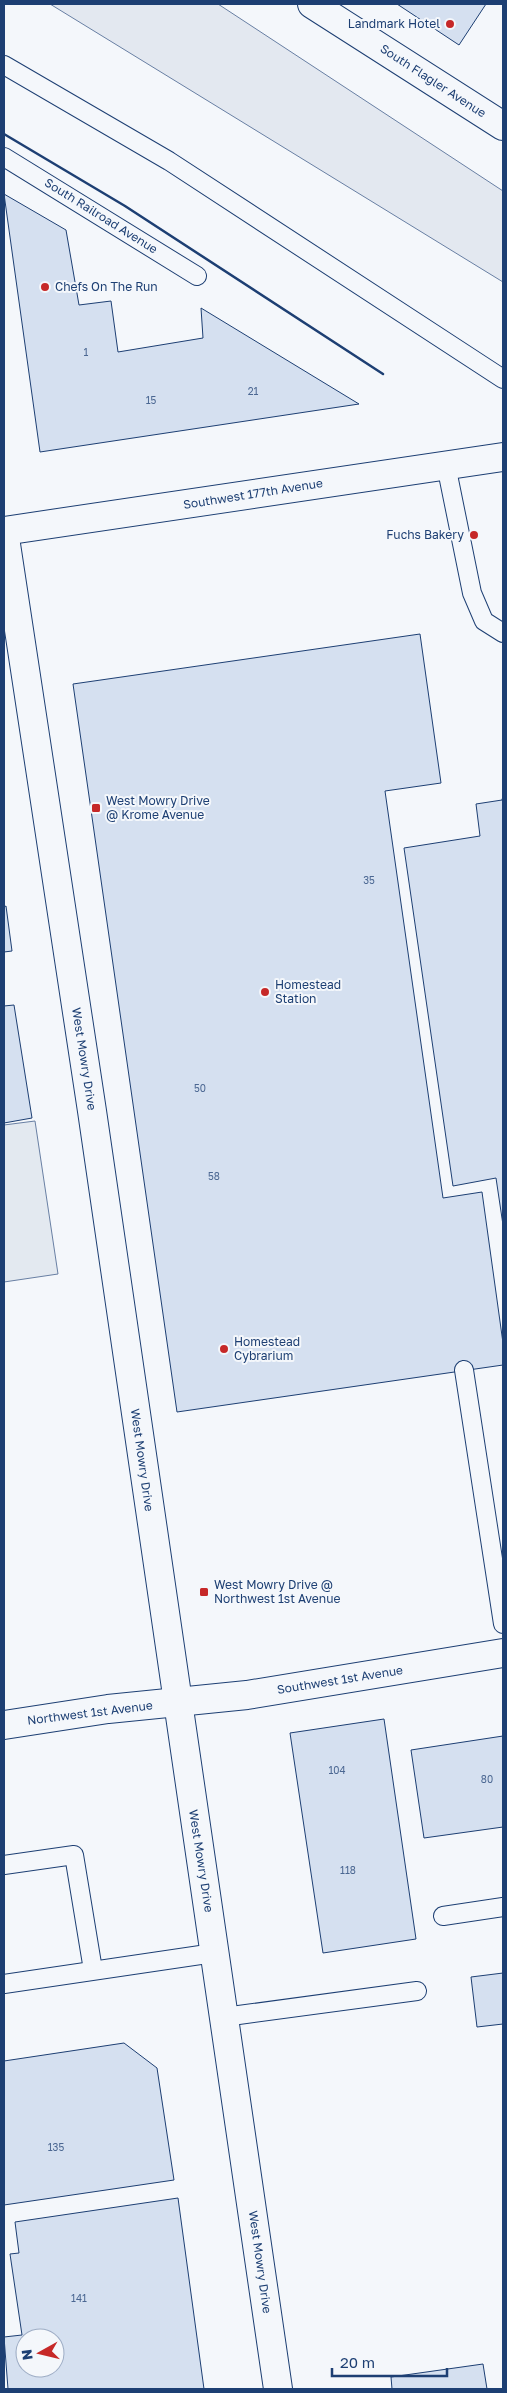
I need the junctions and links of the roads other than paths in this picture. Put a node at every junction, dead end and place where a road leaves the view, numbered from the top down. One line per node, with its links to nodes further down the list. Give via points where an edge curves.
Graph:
1 (312, 4): 3 (street, South Flagler Avenue)
2 (4, 65): 6 (lane, via 193,176)
3 (500, 118)
4 (4, 157): 5 (lane, South Railroad Avenue)
5 (197, 276)
6 (503, 379)
7 (503, 458): 8 (street, Southwest 177th Avenue)
8 (446, 465): 9 (street, Southwest 177th Avenue); 10 (lane, via 472,593 484,621)
9 (4, 531): 14 (street, West Mowry Drive)
10 (503, 633)
11 (464, 1370): 12 (lane)
12 (503, 1624)
13 (503, 1653): 14 (street, Southwest 1st Avenue, via 246,1695)
14 (177, 1703): 15 (street, Northwest 1st Avenue, via 108,1709); 19 (street, West Mowry Drive)
15 (4, 1725)
16 (4, 1865): 20 (lane, via 74,1855)
17 (503, 1907): 18 (lane)
18 (443, 1916)
19 (214, 1953): 20 (lane); 23 (street, West Mowry Drive)
20 (93, 1970): 21 (lane)
21 (4, 1984)
22 (417, 1991): 23 (lane)
23 (224, 2017): 24 (street, West Mowry Drive)
24 (278, 2389)

